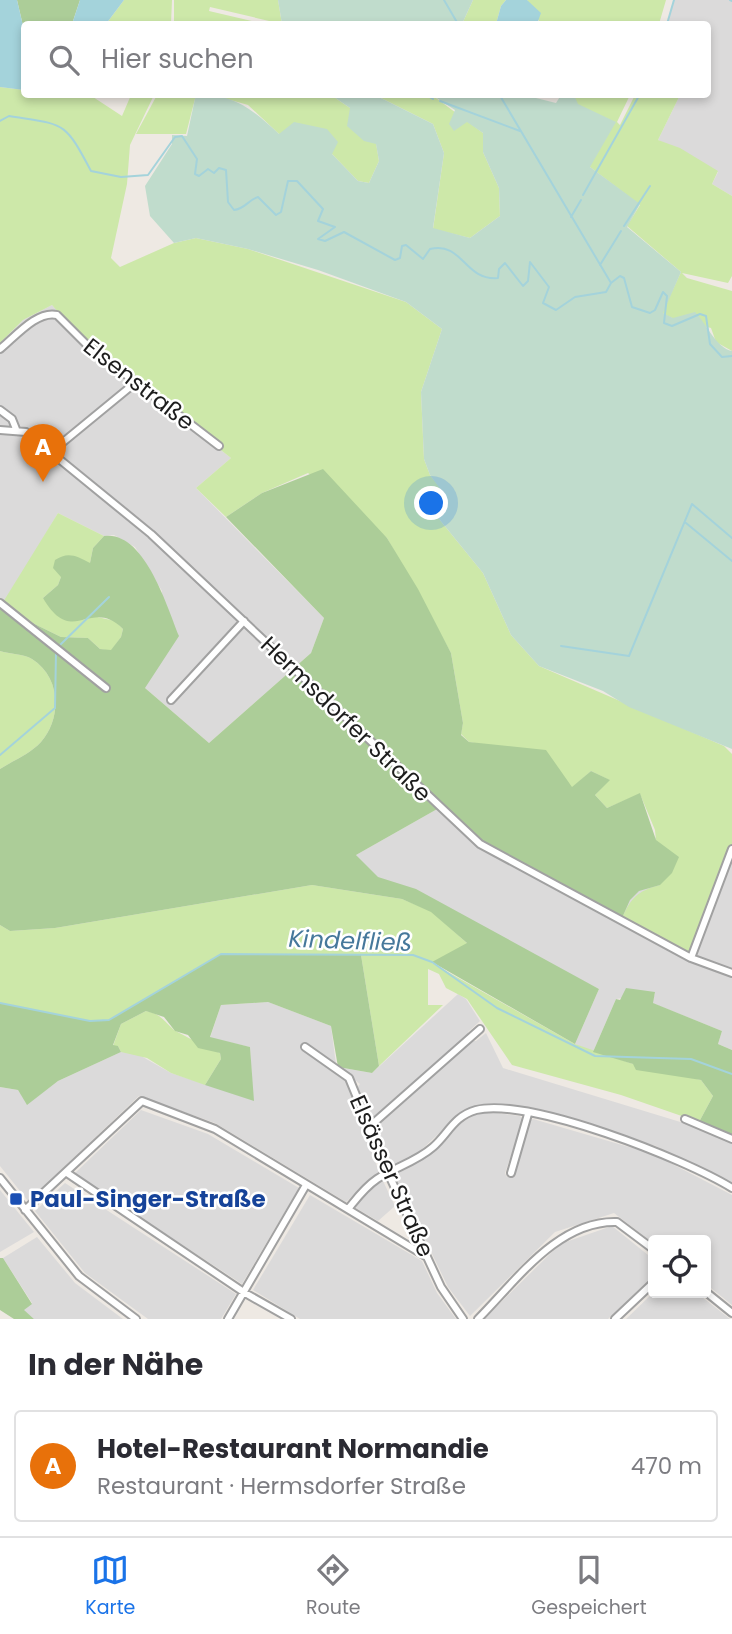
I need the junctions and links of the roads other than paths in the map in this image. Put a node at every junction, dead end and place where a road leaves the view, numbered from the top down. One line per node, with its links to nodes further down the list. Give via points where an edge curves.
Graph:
1 (0, 349): 2 (street, Elsenstraße, via 36,319 52,314)
2 (135, 383): 6 (street, Elsenstraße); 7 (street)
3 (0, 410): 4 (street, Hermsdorfer Straße)
4 (16, 429): 5 (street); 7 (street, Hermsdorfer Straße)
5 (0, 430)
6 (219, 446)
7 (51, 452): 9 (street, Hermsdorfer Straße, via 151,534)
8 (0, 603): 10 (street)
9 (244, 621): 11 (street); 13 (street, Hermsdorfer Straße, via 480,844)
10 (106, 688)
11 (170, 700)
12 (732, 849): 13 (street)
13 (691, 958): 14 (street, Hermsdorfer Straße)
14 (732, 972)
15 (480, 1029): 19 (street)
16 (305, 1047): 19 (street, Elsässer Straße, via 349,1078)
17 (528, 1114): 22 (street, via 495,1108 465,1114 430,1149); 23 (street); 26 (street, via 636,1142)
18 (685, 1119): 20 (street)
19 (369, 1128): 22 (street, Elsässer Straße)
20 (732, 1139)
21 (67, 1173): 25 (street, via 142,1101 215,1129); 28 (street); 32 (street)
22 (388, 1173): 27 (street, via 364,1189); 30 (street, Elsässer Straße)
23 (511, 1173)
24 (0, 1178): 28 (street)
25 (306, 1185): 27 (street); 32 (street)
26 (732, 1188)
27 (348, 1209): 30 (street)
28 (25, 1210): 35 (street, via 79,1276)
29 (648, 1245): 39 (street, via 621,1223 611,1222 561,1238)
30 (427, 1257): 38 (street, Elsässer Straße)
31 (648, 1288): 40 (street)
32 (244, 1293): 36 (street); 37 (street)
33 (711, 1296): 34 (street)
34 (732, 1313)
35 (136, 1319)
36 (228, 1319)
37 (291, 1319)
38 (463, 1319)
39 (478, 1319)
40 (615, 1319)

